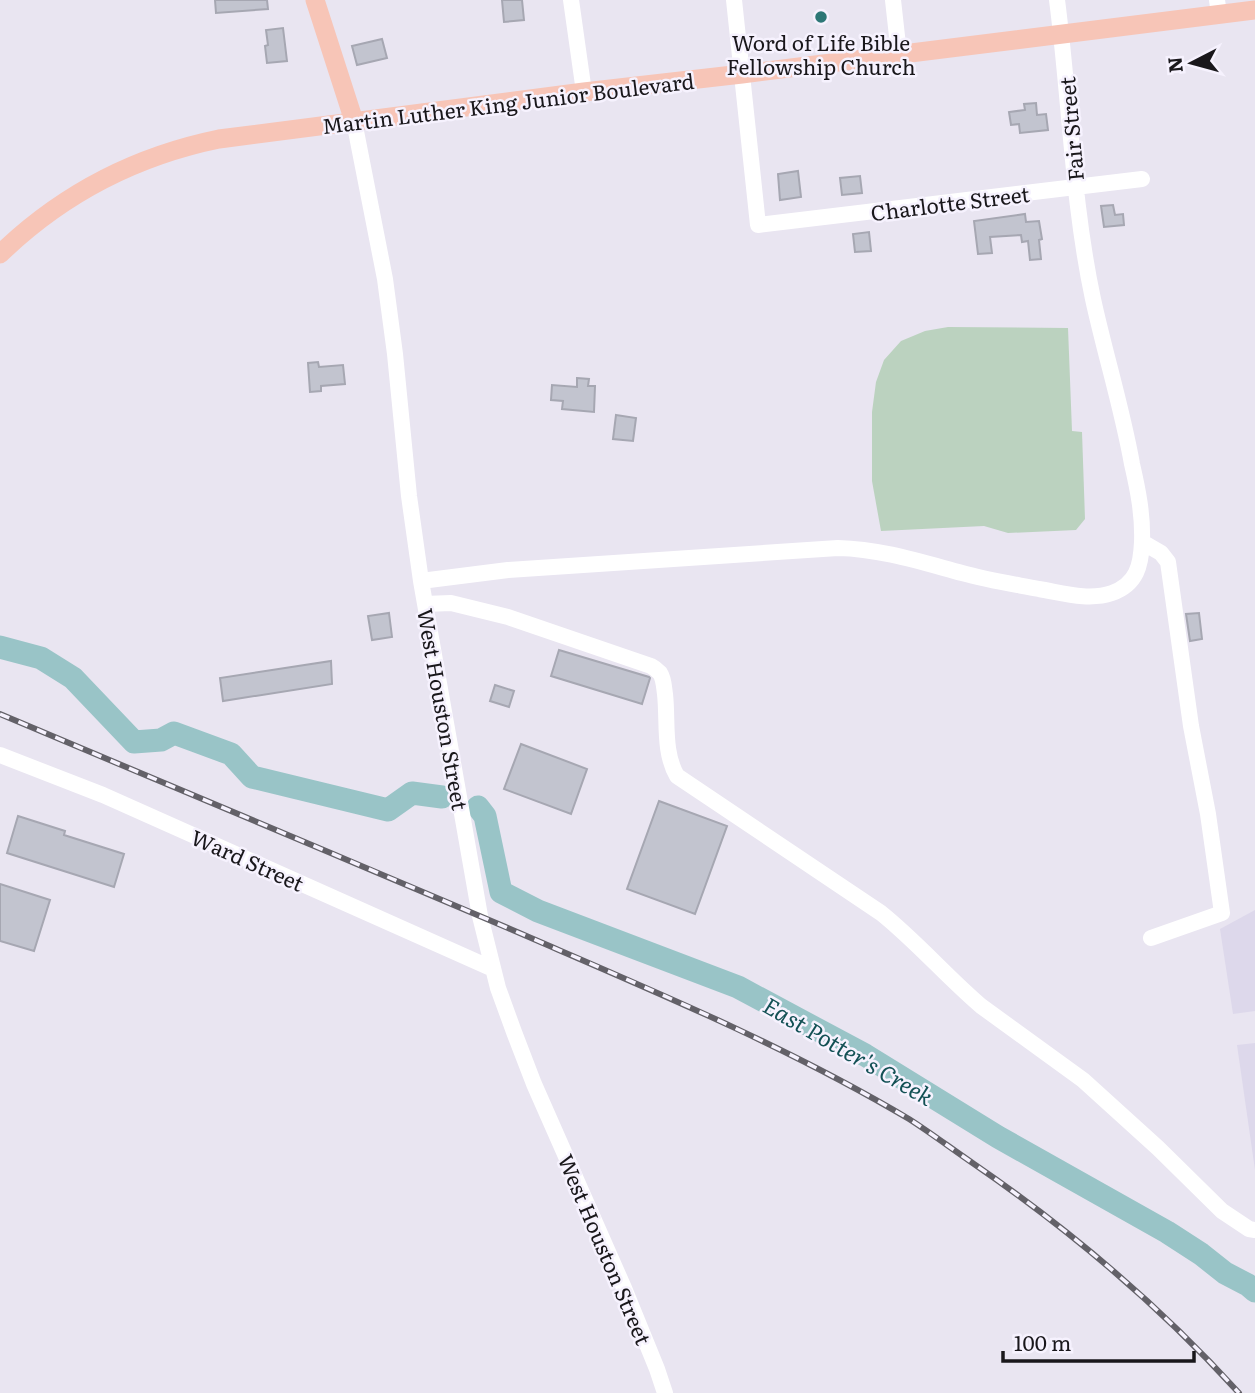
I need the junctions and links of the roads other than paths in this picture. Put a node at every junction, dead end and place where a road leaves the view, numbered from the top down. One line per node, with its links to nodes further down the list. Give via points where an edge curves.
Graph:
1 (315, 0): 12 (main road, West Houston Street)
2 (571, 0): 11 (street)
3 (734, 0): 10 (street)
4 (893, 0): 9 (street)
5 (1057, 0): 8 (street, Fair Street)
6 (1218, 7): 7 (main road, Martin Luther King Junior Boulevard); 8 (main road, Martin Luther King Junior Boulevard)
7 (1255, 10)
8 (1061, 34): 9 (main road, Martin Luther King Junior Boulevard); 14 (street, Fair Street)
9 (899, 54): 10 (main road, Martin Luther King Junior Boulevard)
10 (742, 74): 11 (main road, Martin Luther King Junior Boulevard); 14 (street, Charlotte Street, via 758,225)
11 (584, 92): 12 (main road, Martin Luther King Junior Boulevard)
12 (354, 121): 15 (main road, Martin Luther King Junior Boulevard, via 219,139 140,162 55,208); 17 (street, West Houston Street, via 385,279)
13 (1142, 179): 14 (street, Charlotte Street)
14 (1075, 186): 16 (street, Fair Street, via 1093,299 1140,503)
15 (0, 254)
16 (1142, 542): 17 (street, Fair Street, via 1137,573 1131,581 1105,595 1089,596 838,548 508,570); 20 (street, via 1168,562 1222,913)
17 (421, 581): 18 (street, West Houston Street)
18 (425, 604): 21 (street, West Houston Street); 22 (street, via 451,603 509,617 651,666 663,678 668,750 677,776 903,931 981,1006 1083,1080 1222,1211)
19 (0, 755): 21 (street, Ward Street, via 103,795)
20 (1152, 937)
21 (493, 969): 23 (street, West Houston Street, via 534,1084)
22 (1255, 1230)
23 (665, 1393)

